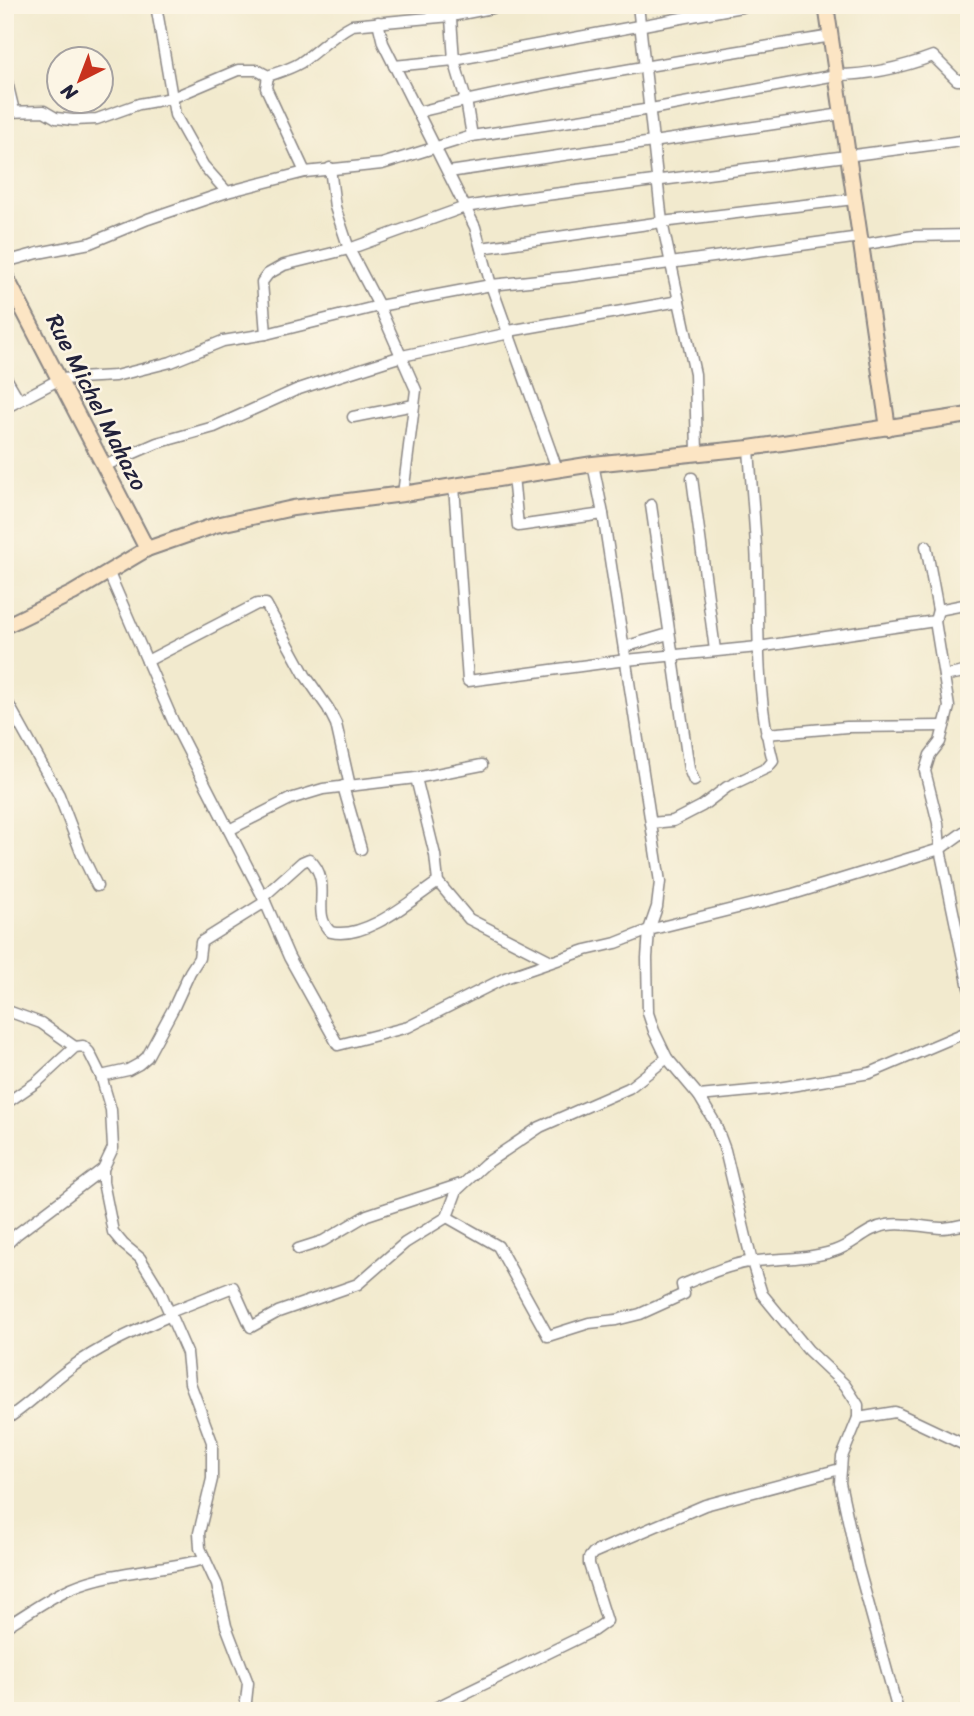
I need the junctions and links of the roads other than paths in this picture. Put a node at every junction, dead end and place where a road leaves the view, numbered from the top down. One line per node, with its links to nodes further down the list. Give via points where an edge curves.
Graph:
1 (156, 5): 17 (street)
2 (507, 5): 6 (street)
3 (638, 5): 8 (street)
4 (752, 5): 8 (street)
5 (826, 5): 9 (main road)
6 (450, 10): 7 (street); 10 (street)
7 (378, 22): 11 (street); 15 (street, via 352,25 303,61)
8 (641, 27): 10 (street); 12 (street)
9 (831, 36): 12 (street); 14 (main road)
10 (454, 60): 11 (street); 18 (street)
11 (394, 66): 21 (street)
12 (646, 67): 18 (street); 19 (street)
13 (5, 74): 20 (street)
14 (836, 75): 16 (street, via 904,67 933,56 957,80); 19 (street); 22 (main road)
15 (268, 76): 17 (street, via 257,70 238,70); 29 (street, via 266,88)
16 (969, 80)
17 (172, 98): 20 (street, via 97,118 73,120 44,111); 32 (street, via 175,115 203,166)
18 (466, 100): 21 (street); 23 (street)
19 (651, 109): 23 (street); 25 (street)
20 (10, 112)
21 (418, 112): 26 (street)
22 (842, 114): 25 (street); 27 (main road)
23 (472, 136): 26 (street)
24 (969, 140): 27 (street)
25 (655, 142): 30 (street); 31 (street)
26 (436, 145): 28 (street, via 382,164); 30 (street)
27 (848, 155): 31 (street); 33 (main road)
28 (330, 168): 29 (street); 39 (street, via 335,207)
29 (305, 172): 32 (street)
30 (449, 172): 34 (street)
31 (658, 181): 34 (street); 35 (street)
32 (227, 192): 40 (street, via 90,243)
33 (854, 199): 35 (street); 37 (main road)
34 (465, 207): 38 (street); 39 (street)
35 (662, 222): 38 (street); 41 (street)
36 (969, 235): 37 (street)
37 (860, 241): 41 (street); 56 (main road)
38 (481, 248): 43 (street)
39 (349, 249): 45 (street); 47 (street, via 284,265 268,274 262,282)
40 (5, 262)
41 (670, 262): 43 (street); 44 (street)
42 (5, 275): 50 (main road, Rue Michel Mahazo)
43 (491, 285): 45 (street); 46 (street)
44 (679, 301): 46 (street); 58 (street, via 695,374)
45 (379, 306): 47 (street); 48 (street)
46 (509, 332): 48 (street); 61 (street)
47 (266, 334): 50 (street, via 223,341 172,362 115,376)
48 (402, 356): 52 (street, via 416,390); 60 (street, via 296,390 214,427 157,443)
49 (5, 376): 51 (street)
50 (60, 379): 51 (street); 60 (main road, Rue Michel Mahazo)
51 (19, 400): 53 (street)
52 (414, 405): 55 (street); 65 (street)
53 (5, 408)
54 (969, 415): 56 (main road)
55 (353, 417)
56 (888, 428): 57 (main road)
57 (749, 448): 58 (main road); 76 (street)
58 (697, 452): 59 (main road)
59 (593, 464): 61 (main road); 67 (street)
60 (104, 466): 69 (main road, Rue Michel Mahazo)
61 (557, 469): 62 (main road)
62 (513, 476): 64 (main road); 67 (street, via 518,526)
63 (692, 478): 77 (street)
64 (454, 485): 65 (main road); 79 (street, via 468,681)
65 (403, 494): 69 (main road, via 241,519)
66 (651, 505): 78 (street)
67 (603, 514): 75 (street)
68 (926, 546): 72 (street)
69 (147, 550): 70 (main road)
70 (108, 572): 73 (main road); 80 (street)
71 (969, 604): 72 (street)
72 (937, 615): 76 (street); 82 (street)
73 (5, 626)
74 (665, 635): 75 (street)
75 (624, 646): 79 (street)
76 (758, 647): 77 (street); 85 (street)
77 (715, 650): 78 (street)
78 (674, 654): 79 (street); 88 (street)
79 (626, 660): 90 (street)
80 (147, 661): 89 (street, via 265,604 336,724); 92 (street)
81 (969, 671): 82 (street)
82 (944, 676): 84 (street, via 949,706)
83 (5, 698): 96 (street, via 59,794)
84 (944, 726): 85 (street); 94 (street, via 925,771)
85 (766, 734): 90 (street, via 773,761 767,768 673,821)
86 (482, 765): 87 (street)
87 (416, 778): 89 (street); 95 (street)
88 (694, 781)
89 (346, 786): 92 (street, via 290,799); 93 (street)
90 (651, 823): 98 (street, via 660,882)
91 (969, 828): 94 (street)
92 (229, 830): 97 (street)
93 (360, 849)
94 (940, 849): 98 (street, via 793,894); 100 (street)
95 (438, 882): 97 (street, via 367,929 340,933 331,932 323,922 323,884 309,859); 99 (street, via 470,919)
96 (97, 886)
97 (264, 900): 99 (street, via 289,957 338,1045 408,1027 505,978); 105 (street, via 201,942 199,958 147,1056 128,1070)
98 (649, 930): 99 (street); 104 (street, via 649,1013)
99 (551, 961)
100 (969, 988)
101 (5, 1010): 103 (street, via 41,1023)
102 (969, 1031): 106 (street, via 870,1073)
103 (75, 1047): 105 (street, via 86,1048); 107 (street)
104 (667, 1058): 106 (street); 109 (street, via 629,1088 530,1133)
105 (101, 1076): 108 (street, via 111,1110 113,1148)
106 (699, 1096): 114 (street, via 725,1150)
107 (5, 1104)
108 (103, 1169): 112 (street); 115 (street, via 113,1232 141,1258)
109 (461, 1184): 110 (street); 113 (street, via 367,1215 323,1241)
110 (447, 1217): 114 (street, via 498,1246 548,1336 639,1314 684,1294 682,1285); 115 (street, via 405,1243 358,1284 278,1312 251,1327 233,1287)
111 (967, 1226): 114 (street, via 887,1225 836,1251 806,1259)
112 (5, 1246)
113 (298, 1249)
114 (751, 1262): 116 (street, via 766,1301 845,1385 858,1405)
115 (171, 1313): 117 (street, via 75,1365); 120 (street, via 212,1442 212,1479 199,1534)
116 (858, 1418): 118 (street, via 895,1412); 119 (street)
117 (5, 1420)
118 (969, 1447)
119 (840, 1469): 124 (street, via 705,1505 593,1553 589,1564 607,1621); 125 (street, via 858,1566)
120 (205, 1559): 121 (street, via 73,1587); 123 (street, via 248,1683)
121 (5, 1627)
122 (969, 1708): 126 (street)
123 (245, 1711)
124 (429, 1711)
125 (898, 1711)
126 (962, 1711)

